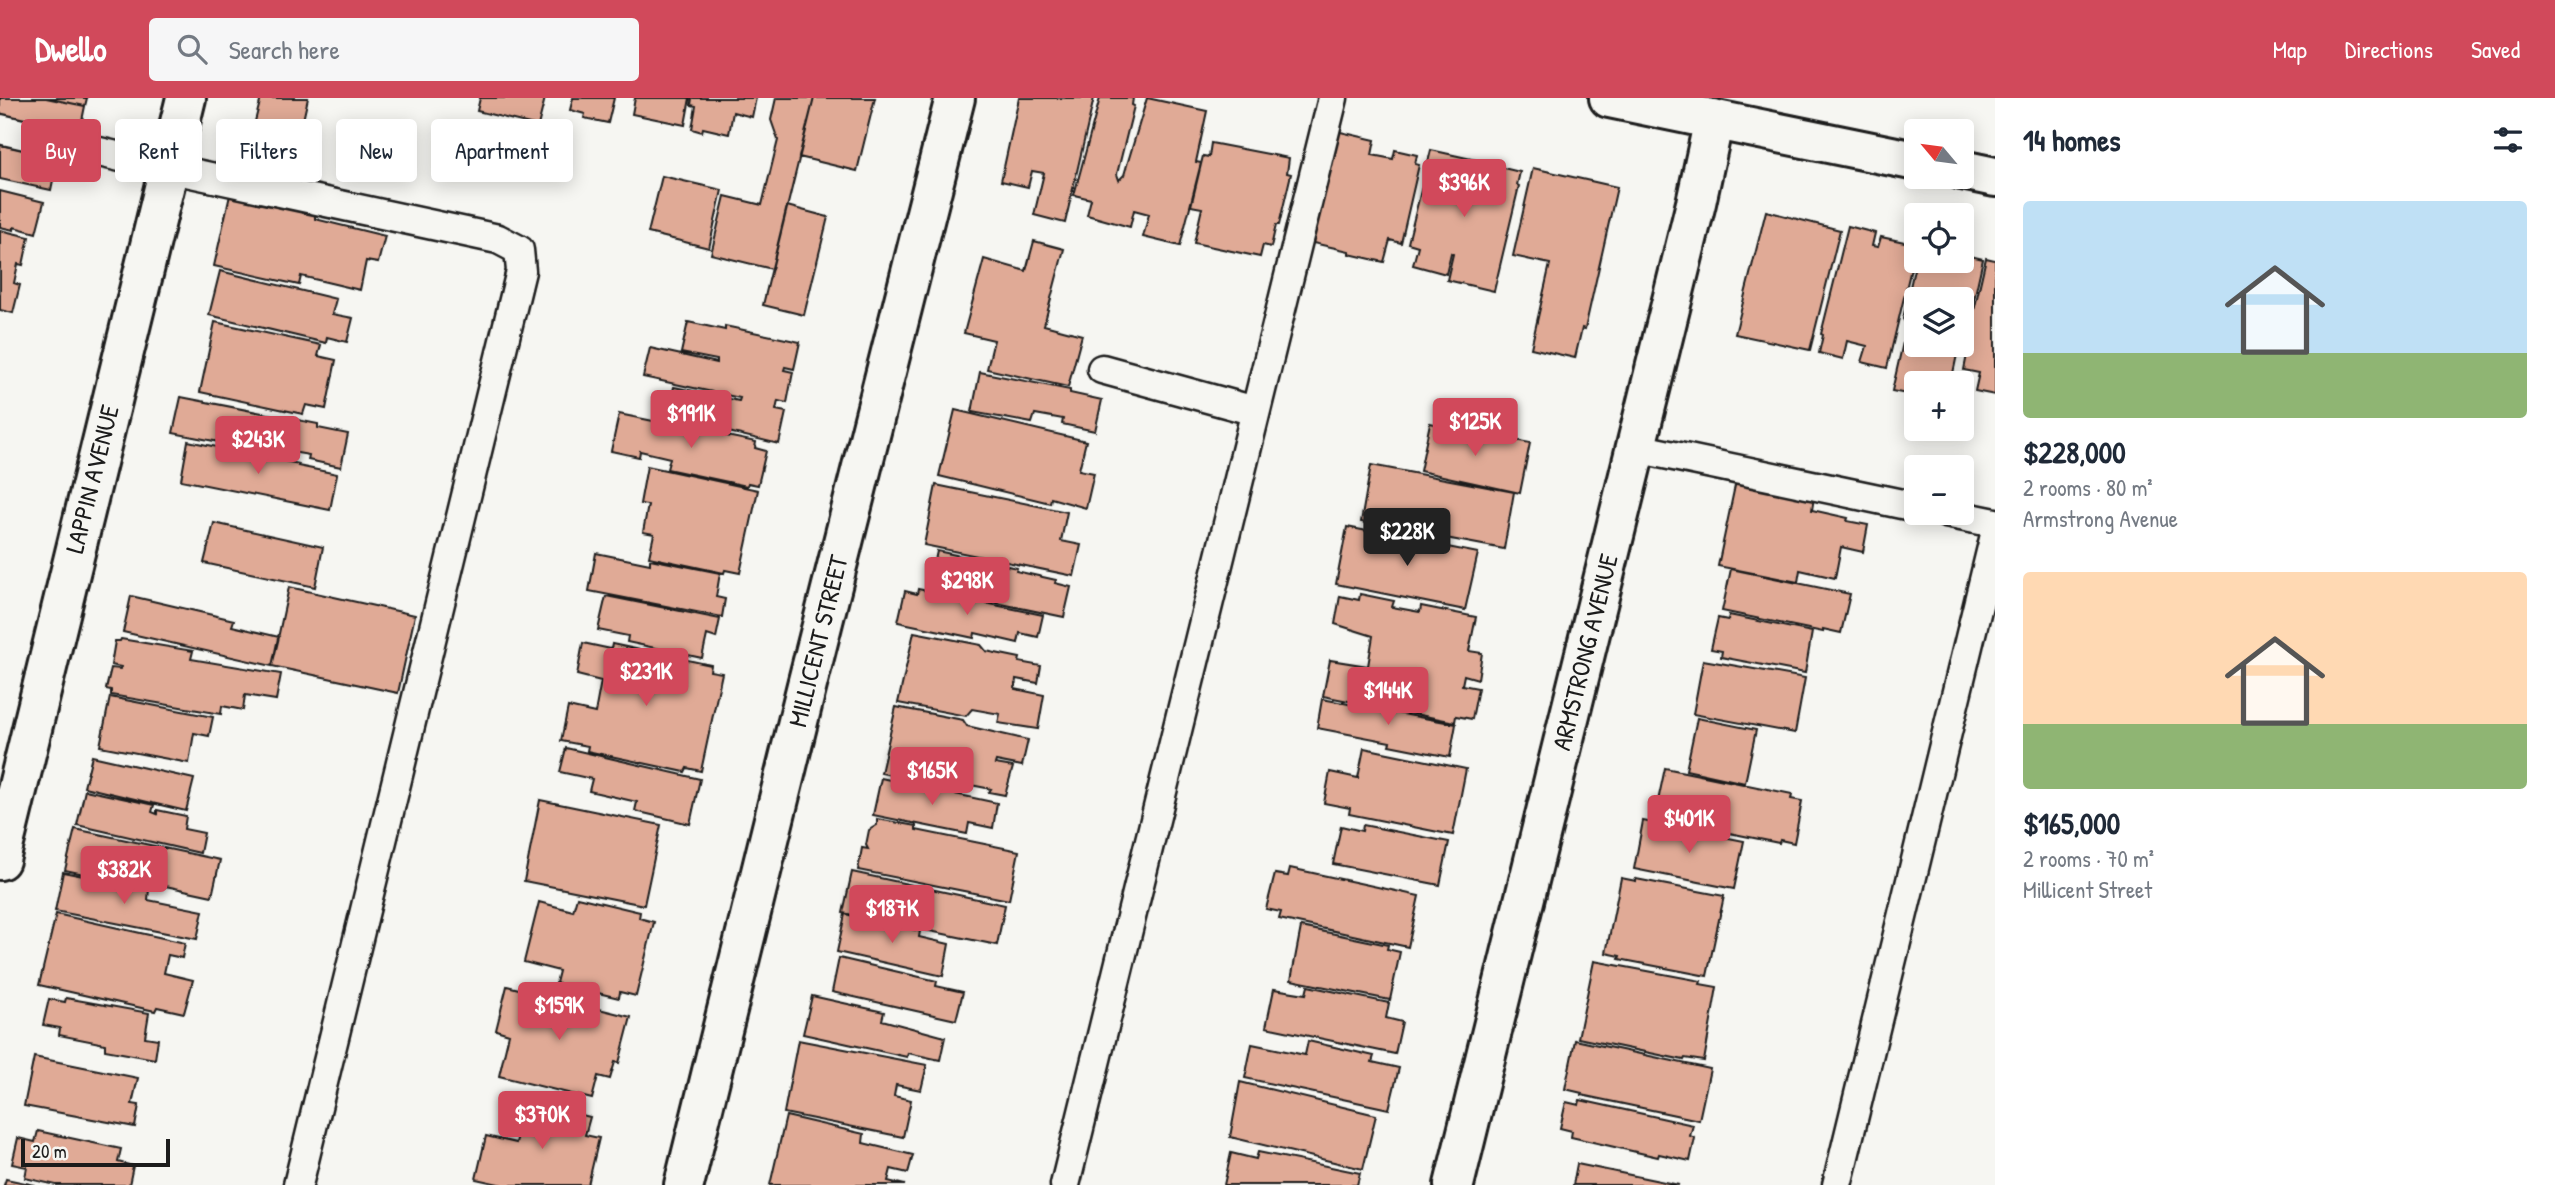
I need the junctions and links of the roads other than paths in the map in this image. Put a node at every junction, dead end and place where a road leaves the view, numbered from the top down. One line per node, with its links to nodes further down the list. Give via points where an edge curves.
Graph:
1 (186, 98): 5 (street, LAPPIN AVENUE)
2 (955, 98): 23 (street, MILLICENT STREET)
3 (1333, 98): 15 (lane)
4 (1609, 98): 6 (street)
5 (181, 119)
6 (1714, 119): 9 (street); 16 (street, ARMSTRONG AVENUE)
7 (0, 128): 8 (lane)
8 (115, 155)
9 (1904, 158)
10 (1974, 173): 12 (street)
11 (202, 175): 22 (lane, via 498,239 519,250 521,271)
12 (1995, 177)
13 (165, 182): 21 (street, LAPPIN AVENUE)
14 (1102, 369): 15 (lane)
15 (1255, 411): 24 (lane)
16 (1636, 448): 17 (lane); 25 (street, ARMSTRONG AVENUE)
17 (1904, 504)
18 (1974, 519): 19 (lane)
19 (1995, 523)
20 (1995, 535): 26 (lane)
21 (0, 860)
22 (298, 1185)
23 (684, 1185)
24 (1065, 1185)
25 (1454, 1185)
26 (1837, 1185)

